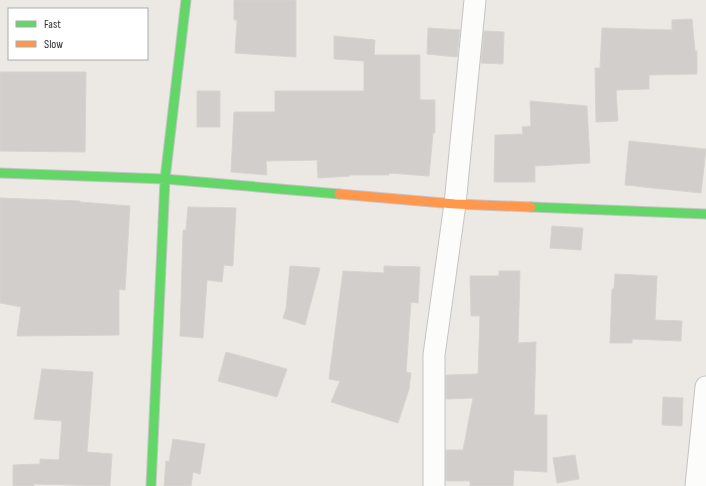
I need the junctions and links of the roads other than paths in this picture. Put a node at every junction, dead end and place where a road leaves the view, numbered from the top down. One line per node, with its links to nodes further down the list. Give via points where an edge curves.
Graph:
1 (186, 0): 4 (street)
2 (475, 0): 5 (street)
3 (0, 173): 4 (street)
4 (165, 178): 5 (street); 8 (street)
5 (455, 204): 6 (street); 9 (street, via 434,355)
6 (706, 214)
7 (706, 387): 10 (street)
8 (151, 486)
9 (434, 486)
10 (696, 486)

